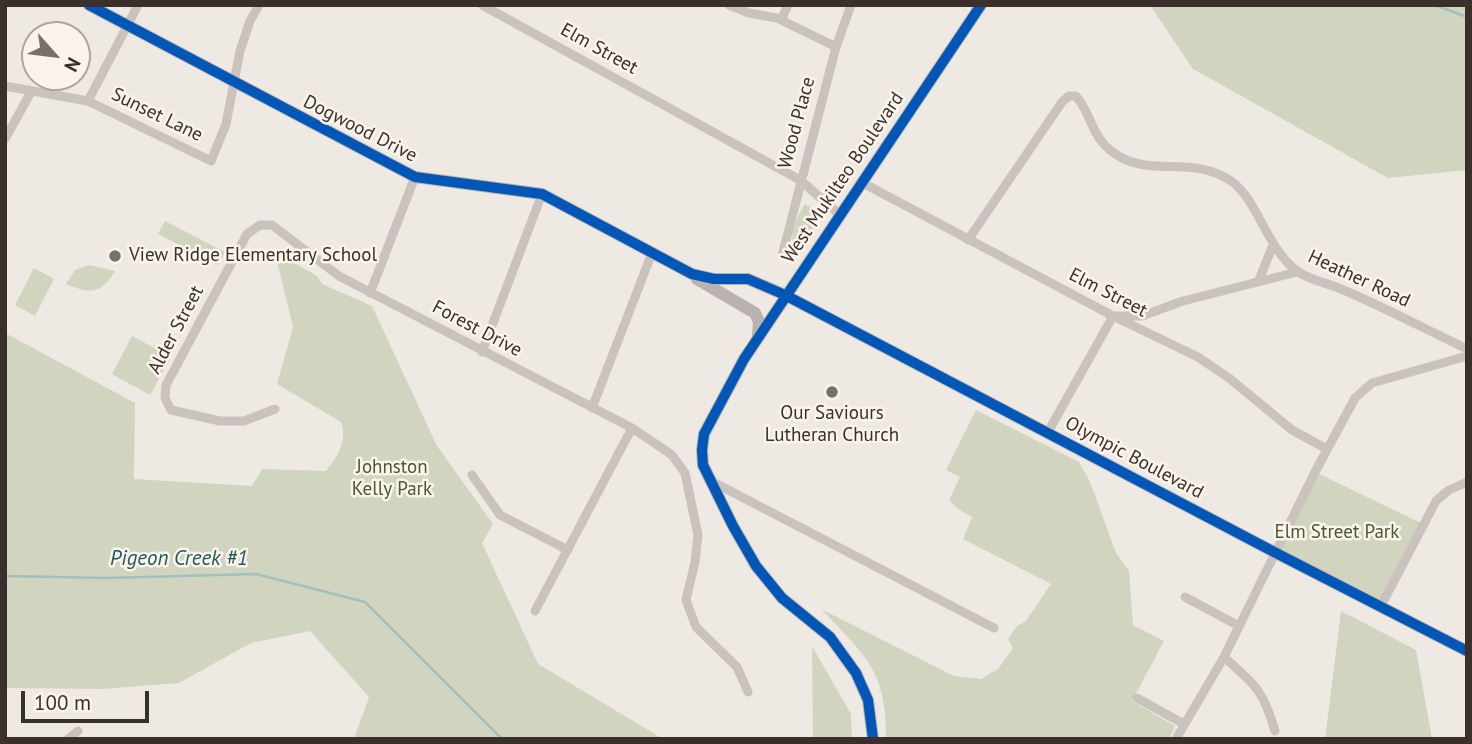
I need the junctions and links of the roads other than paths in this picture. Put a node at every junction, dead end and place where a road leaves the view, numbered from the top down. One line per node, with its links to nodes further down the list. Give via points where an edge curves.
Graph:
1 (89, 5): 11 (street, Dogwood Drive)
2 (138, 5): 11 (street)
3 (259, 5): 13 (street, via 240,51)
4 (482, 5): 9 (street, Elm Street)
5 (729, 5): 10 (street)
6 (788, 5): 10 (street)
7 (851, 5): 12 (street, Wood Place)
8 (981, 5): 20 (street, West Mukilteo Boulevard)
9 (497, 9): 19 (street, Elm Street)
10 (780, 20): 12 (street)
11 (128, 26): 13 (street, Dogwood Drive); 16 (street)
12 (836, 47): 19 (street, Wood Place)
13 (235, 83): 16 (street, Sunset Lane, via 211,161); 18 (street, Dogwood Drive)
14 (5, 86): 15 (street, Sunset Lane)
15 (31, 92): 16 (street, Sunset Lane); 17 (street)
16 (88, 101)
17 (5, 139)
18 (415, 177): 21 (street, Dogwood Drive); 31 (street)
19 (800, 180): 22 (street, Elm Street); 26 (street, Wood Place)
20 (861, 182): 22 (street, West Mukilteo Boulevard); 24 (street, Elm Street)
21 (542, 194): 27 (street, Dogwood Drive); 36 (street)
22 (839, 214): 32 (street, West Mukilteo Boulevard)
23 (272, 225): 31 (street, Forest Drive, via 339,276); 39 (street, Alder Street, via 260,225 247,234 166,385 165,398 171,410 220,421 244,421)
24 (968, 240): 25 (street, Heather Road, via 1062,102 1076,96 1099,139 1131,162 1193,166 1212,170 1233,183); 33 (street, Elm Street)
25 (1273, 245): 28 (street, Heather Road); 30 (street)
26 (783, 252)
27 (652, 253): 29 (street, Dogwood Drive); 38 (street)
28 (1297, 272): 30 (street); 35 (street, Heather Road)
29 (692, 274): 32 (street, Dogwood Drive, via 748,279); 34 (street, via 755,313)
30 (1259, 280): 33 (street, via 1142,316)
31 (370, 293): 36 (street, Forest Drive)
32 (785, 295): 34 (street, West Mukilteo Boulevard); 41 (street, Olympic Boulevard)
33 (1112, 316): 41 (street); 42 (street, Elm Street, via 1198,357 1292,430)
34 (758, 337): 44 (street, West Mukilteo Boulevard, via 704,434 703,465)
35 (1467, 349)
36 (482, 352): 38 (street, Forest Drive)
37 (1467, 356): 42 (street, via 1372,383 1355,398)
38 (592, 408): 40 (street, Forest Drive)
39 (275, 409)
40 (632, 428): 46 (street); 55 (street, Forest Drive, via 672,455 685,473 698,535 686,600 696,627 737,667)
41 (1048, 432): 47 (street, Olympic Boulevard)
42 (1327, 449): 47 (street)
43 (471, 475): 46 (street, via 500,514)
44 (711, 481): 52 (street); 61 (street, West Mukilteo Boulevard, via 756,566 782,598 830,637 856,673 867,700)
45 (1467, 482): 49 (street, via 1436,502)
46 (568, 550): 50 (street)
47 (1276, 553): 49 (street, Olympic Boulevard); 51 (street)
48 (1185, 597): 51 (street)
49 (1381, 606): 53 (street, Olympic Boulevard)
50 (535, 611)
51 (1239, 626): 54 (street)
52 (994, 628)
53 (1467, 651)
54 (1224, 657): 57 (street); 59 (street, via 1258,688)
55 (748, 692)
56 (1137, 698): 57 (street)
57 (1184, 724): 62 (street)
58 (78, 731): 60 (street)
59 (1275, 731)
60 (68, 739)
61 (873, 739)
62 (1176, 739)

